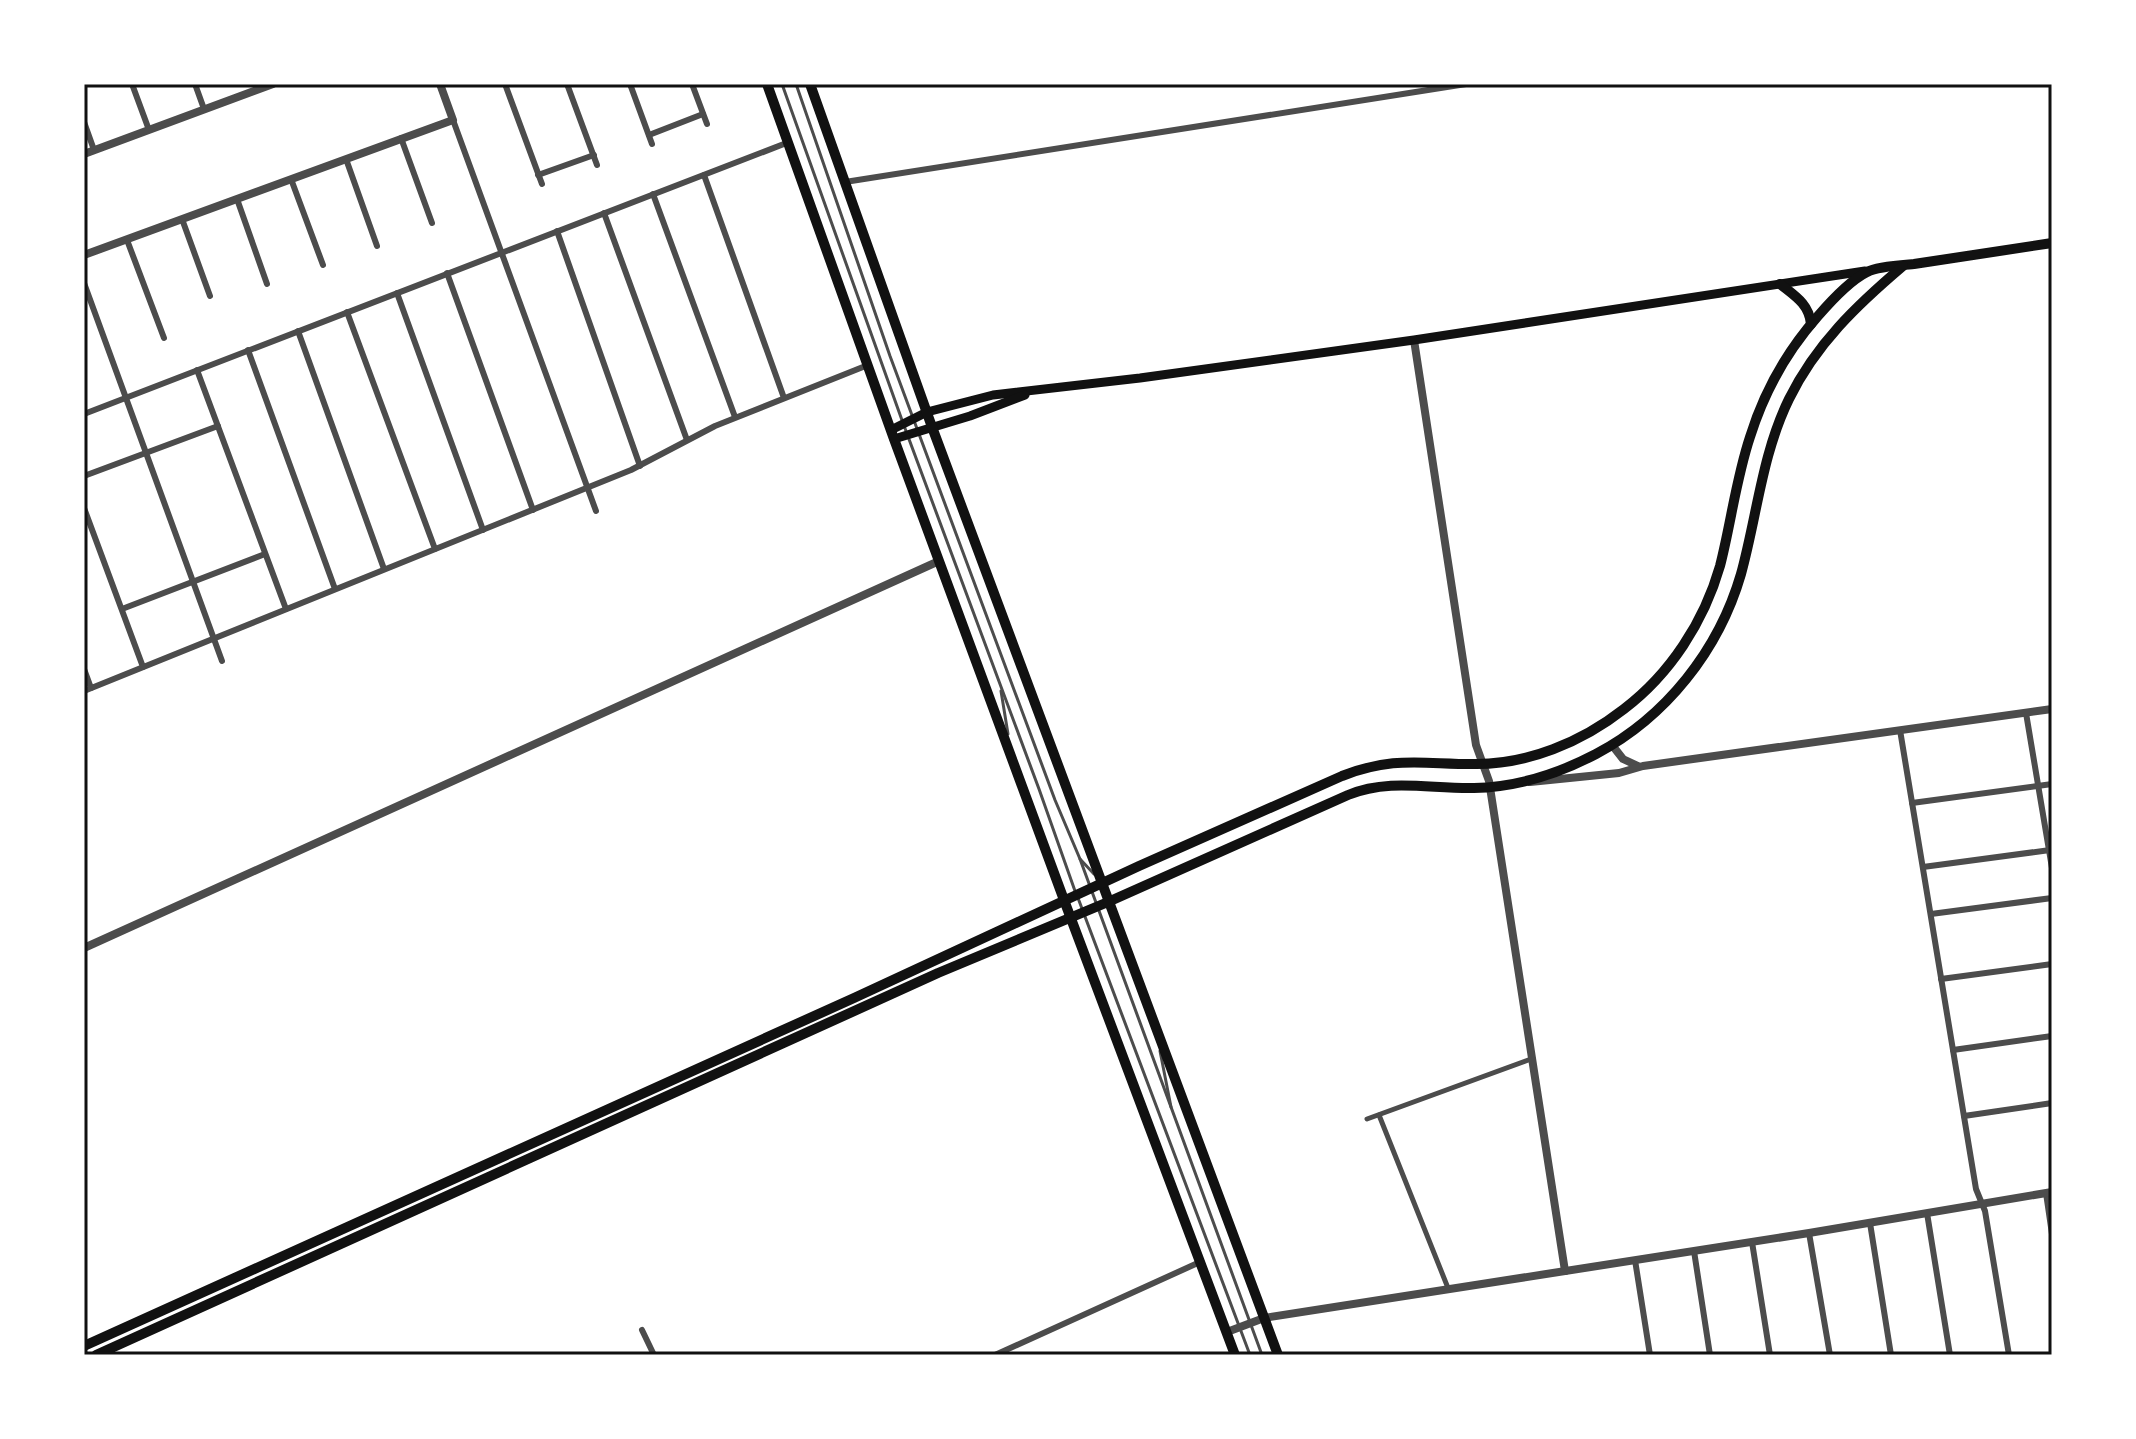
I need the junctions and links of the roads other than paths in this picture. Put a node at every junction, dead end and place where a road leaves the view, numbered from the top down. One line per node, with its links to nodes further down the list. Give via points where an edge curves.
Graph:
1 (132, 84): 20 (street)
2 (195, 84): 15 (street)
3 (273, 84): 14 (street)
4 (440, 84): 17 (street)
5 (505, 84): 30 (street)
6 (567, 84): 27 (street)
7 (630, 84): 21 (street)
8 (692, 84): 16 (street)
9 (767, 84): 23 (main road)
10 (782, 84): 72 (lane)
11 (796, 84): 71 (lane)
12 (810, 84): 33 (main road)
13 (1461, 84): 33 (street)
14 (257, 87): 15 (street)
15 (204, 109): 20 (street)
16 (703, 114): 19 (street); 21 (street)
17 (453, 120): 22 (street); 44 (street)
18 (84, 122): 25 (street)
19 (707, 124)
20 (149, 130): 25 (street)
21 (649, 135): 24 (street)
22 (401, 138): 28 (street); 39 (street)
23 (789, 142): 31 (street); 61 (main road)
24 (652, 144)
25 (94, 150): 26 (street)
26 (84, 154)
27 (594, 155): 29 (street); 30 (street)
28 (346, 159): 32 (street); 43 (street)
29 (597, 165)
30 (538, 175): 34 (street)
31 (704, 175): 35 (street); 65 (street)
32 (291, 179): 36 (street); 46 (street)
33 (845, 182): 67 (main road)
34 (542, 184)
35 (653, 194): 37 (street); 70 (street)
36 (237, 199): 38 (street); 51 (street)
37 (604, 213): 40 (street); 78 (street)
38 (182, 219): 41 (street); 54 (street)
39 (432, 223)
40 (557, 231): 44 (street); 80 (street)
41 (127, 240): 45 (street); 58 (street)
42 (2052, 243): 47 (main road)
43 (377, 246)
44 (501, 253): 49 (street); 82 (street)
45 (84, 255)
46 (323, 265)
47 (1905, 265): 48 (main road); 87 (main road, via 1820,349 1789,400 1769,450)
48 (1868, 271): 52 (main road); 56 (main road)
49 (447, 273): 53 (street); 85 (street)
50 (84, 283): 64 (street)
51 (267, 284)
52 (1780, 284): 56 (main road, via 1805,305); 59 (main road)
53 (397, 293): 55 (street); 88 (street)
54 (210, 296)
55 (347, 312): 57 (street); 89 (street)
56 (1811, 324): 84 (main road, via 1764,400)
57 (298, 331): 60 (street); 92 (street)
58 (164, 338)
59 (1414, 340): 63 (main road); 109 (street)
60 (248, 350): 62 (street); 94 (street)
61 (868, 365): 65 (street); 76 (main road)
62 (197, 370): 64 (street); 73 (street)
63 (1040, 391): 66 (main road); 68 (main road)
64 (126, 398): 69 (street); 79 (street)
65 (784, 398): 70 (street)
66 (973, 399): 67 (main road); 68 (main road)
67 (927, 412): 71 (main road); 74 (main road)
68 (979, 413): 74 (main road)
69 (84, 414)
70 (735, 417): 78 (street)
71 (914, 417): 72 (main road); 75 (lane)
72 (903, 423): 76 (main road); 77 (lane)
73 (218, 426): 79 (street); 90 (street)
74 (932, 427): 75 (main road); 120 (main road)
75 (919, 431): 77 (main road); 117 (lane)
76 (893, 434): 77 (main road); 91 (main road)
77 (908, 435): 101 (lane)
78 (687, 440): 80 (street)
79 (146, 453): 81 (street); 93 (street)
80 (640, 466): 82 (street)
81 (84, 476)
82 (587, 488): 85 (street); 86 (street)
83 (84, 508): 95 (street)
84 (1733, 508): 87 (main road); 105 (main road, via 1713,586 1691,633 1650,686)
85 (533, 510): 88 (street)
86 (596, 511)
87 (1755, 512): 107 (main road, via 1738,582 1712,642 1674,694)
88 (483, 530): 89 (street)
89 (435, 549): 92 (street)
90 (265, 554): 93 (street); 96 (street)
91 (939, 561): 108 (main road); 130 (street)
92 (384, 569): 94 (street)
93 (193, 582): 95 (street); 97 (street)
94 (335, 589): 96 (street)
95 (122, 609): 99 (street)
96 (286, 609): 97 (street)
97 (214, 638): 98 (street); 99 (street)
98 (222, 661)
99 (143, 667): 102 (street)
100 (84, 669): 102 (street)
101 (1000, 683): 108 (lane); 122 (lane)
102 (88, 690)
103 (2052, 709): 104 (street)
104 (2026, 713): 106 (street); 113 (street)
105 (1593, 730): 107 (main road); 109 (main road, via 1535,755)
106 (1900, 730): 110 (street); 115 (street)
107 (1612, 745): 110 (street, via 1623,759); 111 (main road)
108 (1011, 757): 124 (main road)
109 (1483, 764): 114 (street); 120 (main road, via 1394,762 1368,767)
110 (1643, 766): 111 (street)
111 (1522, 782): 114 (main road)
112 (2052, 784): 113 (street)
113 (2039, 786): 115 (street); 116 (street)
114 (1490, 787): 125 (main road, via 1392,784 1355,791); 136 (street)
115 (1912, 803): 118 (street)
116 (2050, 850): 118 (street); 119 (street)
117 (1080, 859): 120 (lane); 121 (lane)
118 (1923, 867): 128 (street)
119 (2052, 868)
120 (1101, 883): 121 (main road); 125 (main road)
121 (1090, 889): 122 (main road); 126 (lane)
122 (1077, 895): 124 (main road); 127 (lane)
123 (2052, 898): 128 (street)
124 (1064, 900): 129 (main road); 159 (main road)
125 (1108, 902): 126 (main road); 133 (main road)
126 (1096, 907): 127 (main road); 140 (lane)
127 (1083, 912): 129 (main road); 156 (lane)
128 (1931, 914): 132 (street)
129 (1070, 917): 151 (main road); 160 (main road)
130 (84, 948)
131 (2052, 964): 132 (street)
132 (1941, 979): 135 (street)
133 (1154, 1025): 140 (lane); 154 (main road)
134 (2052, 1036): 135 (street)
135 (1953, 1050): 139 (street)
136 (1532, 1058): 138 (street); 152 (street)
137 (2052, 1103): 139 (street)
138 (1379, 1115): 141 (street); 153 (street)
139 (1964, 1116): 143 (street)
140 (1174, 1118): 155 (lane)
141 (1367, 1119)
142 (2049, 1192): 143 (street); 147 (street)
143 (1982, 1203): 144 (street); 173 (street)
144 (1927, 1213): 145 (street); 172 (street)
145 (1870, 1223): 146 (street); 171 (street)
146 (1809, 1233): 148 (street); 170 (street)
147 (2052, 1234)
148 (1752, 1242): 149 (street); 169 (street)
149 (1694, 1251): 150 (street); 168 (street)
150 (1635, 1260): 152 (street); 167 (street)
151 (1200, 1262): 158 (main road); 162 (street)
152 (1565, 1271): 153 (street)
153 (1448, 1289): 154 (street)
154 (1264, 1318): 155 (street); 166 (main road)
155 (1250, 1323): 156 (street); 165 (lane)
156 (1240, 1327): 158 (street); 164 (lane)
157 (642, 1330): 161 (street)
158 (1227, 1332): 163 (main road)
159 (84, 1346)
160 (96, 1355)
161 (654, 1355)
162 (995, 1355)
163 (1235, 1355)
164 (1250, 1355)
165 (1262, 1355)
166 (1278, 1355)
167 (1650, 1355)
168 (1710, 1355)
169 (1770, 1355)
170 (1830, 1355)
171 (1891, 1355)
172 (1950, 1355)
173 (2009, 1355)

